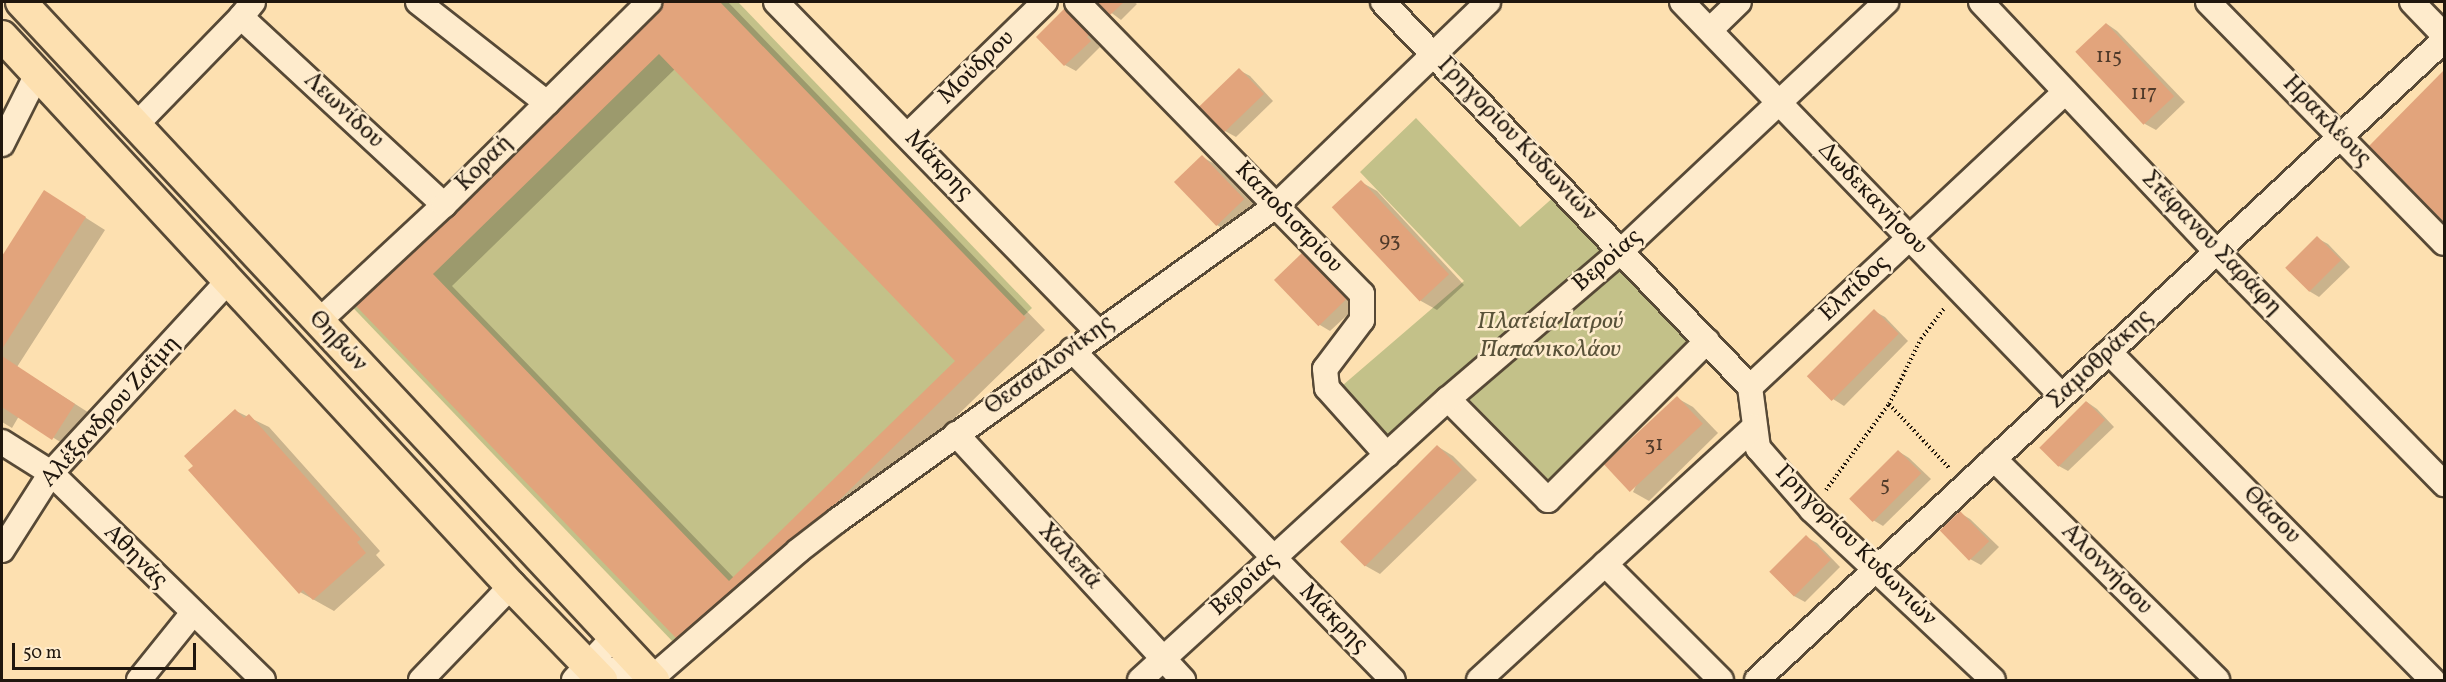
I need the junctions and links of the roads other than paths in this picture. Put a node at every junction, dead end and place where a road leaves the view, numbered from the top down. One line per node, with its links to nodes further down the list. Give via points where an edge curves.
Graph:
1 (21, 2): 24 (main road, Θηβών)
2 (418, 2): 22 (street)
3 (649, 2): 22 (street, Κοραή)
4 (776, 2): 25 (street, Μάκρης)
5 (1045, 2): 25 (street, Μούδρου)
6 (1077, 2): 29 (street, Καποδιστρίου)
7 (1383, 2): 19 (street, Γρηγορίου Κυδωνιών)
8 (1488, 2): 19 (street, Θεσσαλονίκης)
9 (1682, 2): 16 (street, Δωδεκανήσου)
10 (1739, 2): 16 (street)
11 (1886, 2): 23 (street, Βεροίας)
12 (1981, 2): 21 (street, Στέφανου Σαράφη)
13 (2208, 2): 26 (street, Ηρακλέους)
14 (2412, 2): 18 (street)
15 (247, 9): 24 (street); 28 (street, Λεωνίδου)
16 (1710, 30): 23 (street, Δωδεκανήσου)
17 (2, 36): 20 (main road, Θηβών)
18 (2445, 37): 26 (street, Σαμοθράκης)
19 (1434, 54): 29 (street, Θεσσαλονίκης); 32 (street, Γρηγορίου Κυδωνιών)
20 (37, 74): 27 (street); 34 (main road, Θηβών)
21 (2065, 92): 30 (street, Ελπίδος); 33 (street, Στέφανου Σαράφη)
22 (547, 102): 28 (street, Κοραή)
23 (1780, 103): 30 (street, Δωδεκανήσου); 32 (street, Βεροίας)
24 (136, 125): 35 (main road, Θηβών)
25 (908, 135): 36 (street, Μάκρης)
26 (2340, 136): 31 (street, Ηρακλέους); 33 (street, Σαμοθράκης)
27 (2, 144)
28 (444, 205): 35 (street, Κοραή)
29 (1277, 205): 36 (street, Θεσσαλονίκης); 46 (street, Καποδιστρίου, via 1362,294 1362,320 1325,369 1327,388)
30 (1909, 238): 40 (street, Ελπίδος); 41 (street, Δωδεκανήσου)
31 (2445, 243)
32 (1621, 251): 37 (street, Γρηγορίου Κυδωνιών); 42 (street, Βεροίας)
33 (2217, 252): 39 (street, Σαμοθράκης); 49 (street, Στέφανου Σαράφη)
34 (229, 280): 48 (street, Αλέξανδρου Ζαΐμη); 54 (main road, Θηβών)
35 (318, 322): 56 (main road, Θηβών)
36 (1098, 332): 38 (street, Θεσσαλονίκης)
37 (1707, 341): 40 (street, Γρηγορίου Κυδωνιών); 42 (street, via 1548,500)
38 (1072, 350): 44 (street, Θεσσαλονίκης); 51 (street, Μάκρης)
39 (2109, 352): 41 (street, Σαμοθράκης); 71 (street, Θάσου)
40 (1750, 387): 43 (street, Γρηγορίου Κυδωνιών)
41 (2062, 396): 47 (street, Σαμοθράκης)
42 (1448, 399): 46 (street, Βεροίας)
43 (1755, 427): 52 (street); 53 (street, Γρηγορίου Κυδωνιών, via 1758,448 1812,510)
44 (956, 434): 57 (street, Χαλεπά); 60 (street, Θεσσαλονίκης, via 798,550)
45 (2, 442): 48 (street, Αθηνάς)
46 (1387, 456): 51 (street, Βεροίας)
47 (1994, 459): 53 (street, Σαμοθράκης); 70 (street, Αλοννήσου)
48 (51, 473): 50 (street, Αλέξανδρου Ζαΐμη); 55 (street, Αθηνάς)
49 (2445, 484)
50 (2, 550)
51 (1274, 560): 57 (street, Βεροίας); 66 (street, Μάκρης)
52 (1605, 564): 67 (street); 68 (street)
53 (1876, 569): 59 (street, Σαμοθράκης); 69 (street, Γρηγορίου Κυδωνιών)
54 (511, 586): 58 (main road, Θηβών); 63 (street)
55 (192, 614): 61 (street); 62 (street, Αθηνάς)
56 (613, 638): 58 (street); 60 (main road, Θηβών)
57 (1163, 659): 64 (street, Βεροίας); 65 (street, Χαλεπά)
58 (588, 676): 60 (street)
59 (1770, 676)
60 (653, 680)
61 (139, 681)
62 (263, 681)
63 (422, 681)
64 (1140, 681)
65 (1183, 681)
66 (1393, 681)
67 (1479, 681)
68 (1721, 681)
69 (1993, 681)
70 (2217, 681)
71 (2433, 681)

